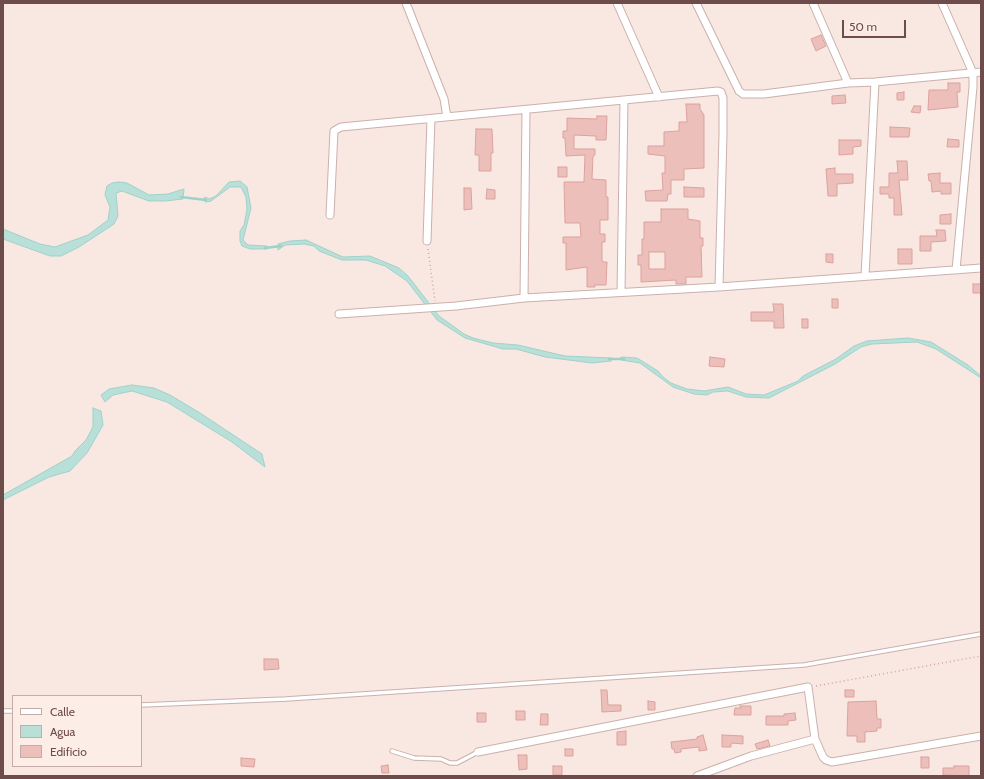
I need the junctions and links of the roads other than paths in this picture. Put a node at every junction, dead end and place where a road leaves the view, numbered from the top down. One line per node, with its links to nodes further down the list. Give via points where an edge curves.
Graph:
1 (406, 3): 13 (street, via 444,99)
2 (617, 3): 10 (street)
3 (696, 3): 9 (street, via 739,91 743,94 764,94)
4 (813, 3): 9 (street)
5 (942, 3): 7 (street)
6 (981, 72): 7 (street)
7 (973, 73): 8 (street); 18 (street, via 974,87)
8 (875, 82): 9 (street); 19 (street)
9 (848, 83)
10 (659, 97): 11 (street); 20 (street, via 715,91 722,94)
11 (624, 101): 12 (street); 21 (street)
12 (526, 110): 13 (street); 22 (street)
13 (447, 116): 14 (street)
14 (431, 119): 15 (street, via 341,127 334,131); 16 (street)
15 (330, 215)
16 (427, 241)
17 (981, 268): 18 (street)
18 (956, 270): 19 (street)
19 (865, 276): 20 (street)
20 (719, 288): 21 (street)
21 (621, 292): 22 (street)
22 (524, 298): 23 (street)
23 (338, 314)
24 (981, 634): 25 (lane, via 804,665 286,699)
25 (142, 705)
26 (981, 736): 27 (street, via 832,762 823,757)
27 (815, 739): 29 (street, via 808,687); 30 (street, via 751,756)
28 (392, 751): 29 (lane, via 414,758 450,763 457,763)
29 (478, 752)
30 (697, 776)

